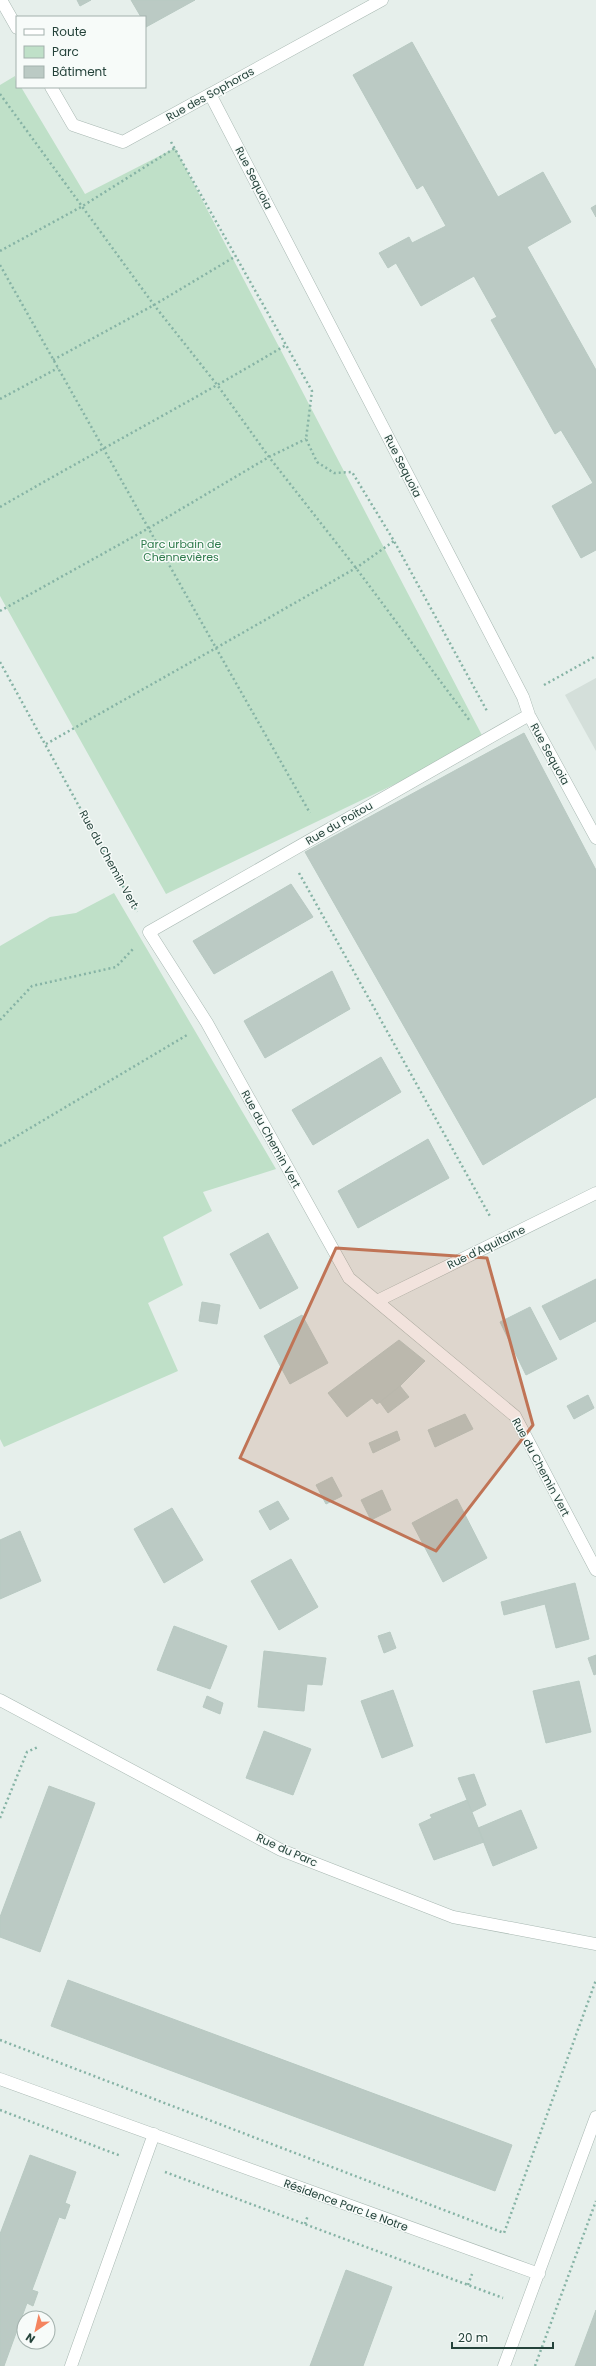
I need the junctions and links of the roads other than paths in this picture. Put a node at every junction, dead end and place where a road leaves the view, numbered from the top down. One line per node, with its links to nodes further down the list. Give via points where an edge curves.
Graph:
1 (1, 0): 3 (street)
2 (382, 0): 5 (street, Rue des Sophoras)
3 (16, 26)
4 (52, 88): 5 (street, Rue des Sophoras, via 73,125 122,142)
5 (210, 94): 6 (street, Rue Sequoia, via 523,697)
6 (529, 716): 7 (street, Rue Sequoia); 8 (street, Rue du Poitou)
7 (596, 838)
8 (149, 932): 10 (street, Rue du Chemin Vert, via 207,1023 349,1278)
9 (596, 1193): 10 (street, Rue d'Aquitaine)
10 (377, 1301): 11 (street, Rue du Chemin Vert, via 515,1416)
11 (596, 1570)
12 (0, 1700): 13 (street, Rue du Parc, via 281,1850 453,1917)
13 (596, 1944)
14 (0, 2079): 16 (street, Résidence Parc Le Notre)
15 (596, 2117): 17 (street)
16 (154, 2134): 17 (street, Résidence Parc Le Notre); 18 (street)
17 (539, 2274): 19 (street)
18 (71, 2366)
19 (504, 2366)

